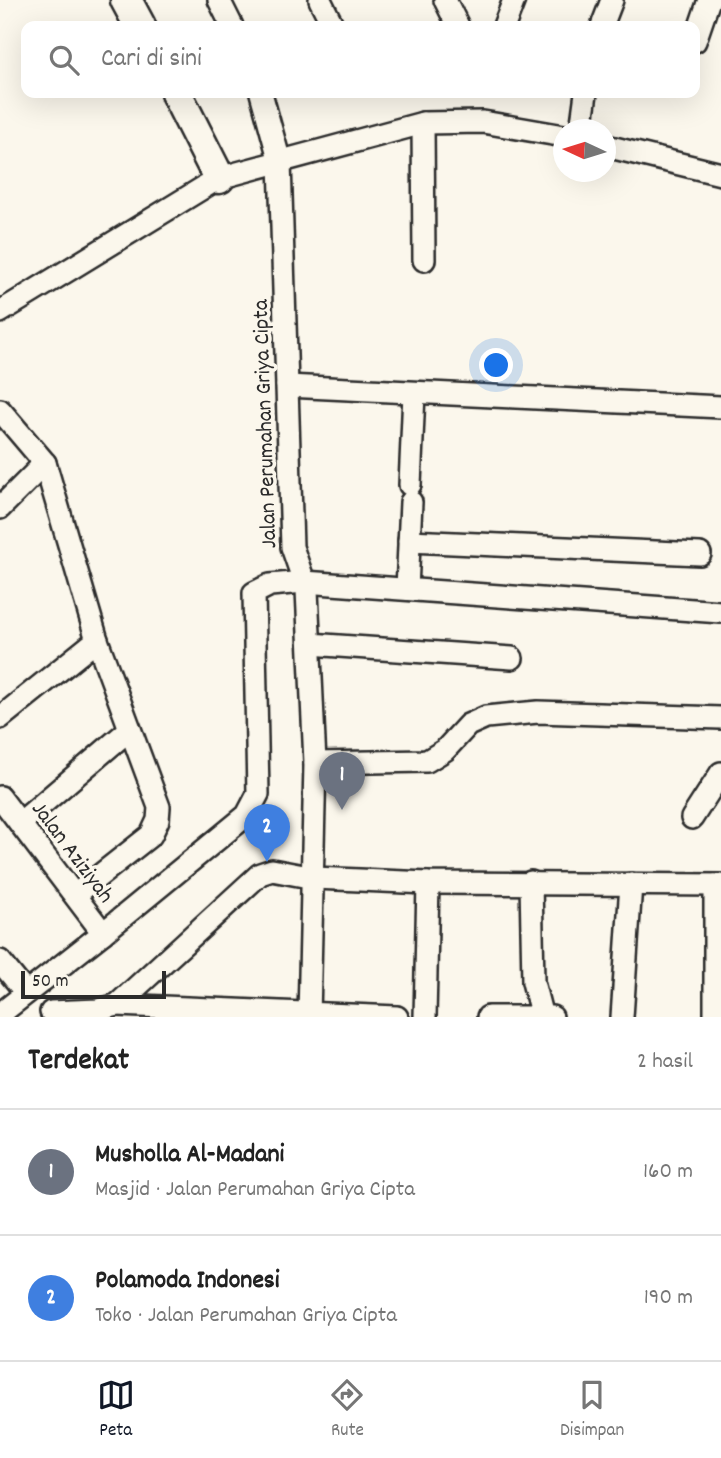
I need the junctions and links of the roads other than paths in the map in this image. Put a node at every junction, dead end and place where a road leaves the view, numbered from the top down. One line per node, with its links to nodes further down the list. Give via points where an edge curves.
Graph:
1 (127, 0): 8 (street)
2 (219, 0): 9 (street)
3 (320, 0): 10 (street)
4 (445, 0): 11 (street)
5 (514, 0): 12 (street)
6 (612, 0): 13 (street)
7 (709, 0): 14 (street)
8 (138, 21)
9 (230, 21)
10 (330, 21)
11 (456, 21)
12 (506, 21)
13 (604, 21)
14 (700, 26)
15 (183, 98): 24 (street)
16 (262, 98): 22 (street, Jalan Perumahan Griya Cipta)
17 (585, 98): 18 (street)
18 (582, 119)
19 (424, 123): 20 (street, via 483,122); 22 (street); 25 (street)
20 (553, 134)
21 (616, 148): 23 (street)
22 (280, 162): 24 (street); 27 (street, Jalan Perumahan Griya Cipta)
23 (721, 174)
24 (219, 178): 26 (street)
25 (425, 260)
26 (0, 312)
27 (287, 386): 28 (street); 35 (street, Jalan Perumahan Griya Cipta, via 292,547)
28 (414, 393): 29 (street); 33 (street)
29 (721, 407)
30 (0, 410): 31 (street)
31 (45, 463): 32 (street); 38 (street)
32 (0, 508)
33 (409, 541): 34 (street); 36 (street)
34 (700, 554)
35 (304, 582): 36 (street); 39 (street, Jalan Perumahan Griya Cipta); 55 (street, via 270,585 252,598 256,802 247,815)
36 (407, 589): 37 (street)
37 (721, 612)
38 (97, 640): 41 (street); 43 (street)
39 (310, 643): 40 (street); 44 (street, Jalan Perumahan Griya Cipta)
40 (512, 658)
41 (0, 718)
42 (721, 718): 44 (street, via 538,712 486,717 468,725 445,750 427,761)
43 (130, 729): 48 (street); 54 (street, via 159,807 158,820 151,835)
44 (315, 763): 49 (street, Jalan Perumahan Griya Cipta)
45 (721, 773): 47 (street)
46 (0, 797): 48 (street, Jalan Aziziyah)
47 (692, 818)
48 (20, 823): 54 (street, Jalan Aziziyah)
49 (314, 878): 51 (street); 58 (street, via 272,870 260,874); 61 (street, Jalan Perumahan Griya Cipta)
50 (531, 882): 51 (street); 52 (street); 65 (street, via 533,982)
51 (428, 883): 63 (street)
52 (631, 884): 53 (street); 66 (street)
53 (718, 885): 67 (street)
54 (75, 895): 55 (street, Jalan Aziziyah)
55 (103, 933): 57 (street, Jalan Aziziyah)
56 (0, 961): 57 (street)
57 (26, 993): 60 (street, Jalan Aziziyah)
58 (117, 1005): 59 (street); 61 (street)
59 (51, 1012)
60 (0, 1014)
61 (309, 1015): 62 (street)
62 (397, 1017)
63 (425, 1017)
64 (488, 1017): 65 (street)
65 (546, 1017)
66 (622, 1017)
67 (715, 1017)

